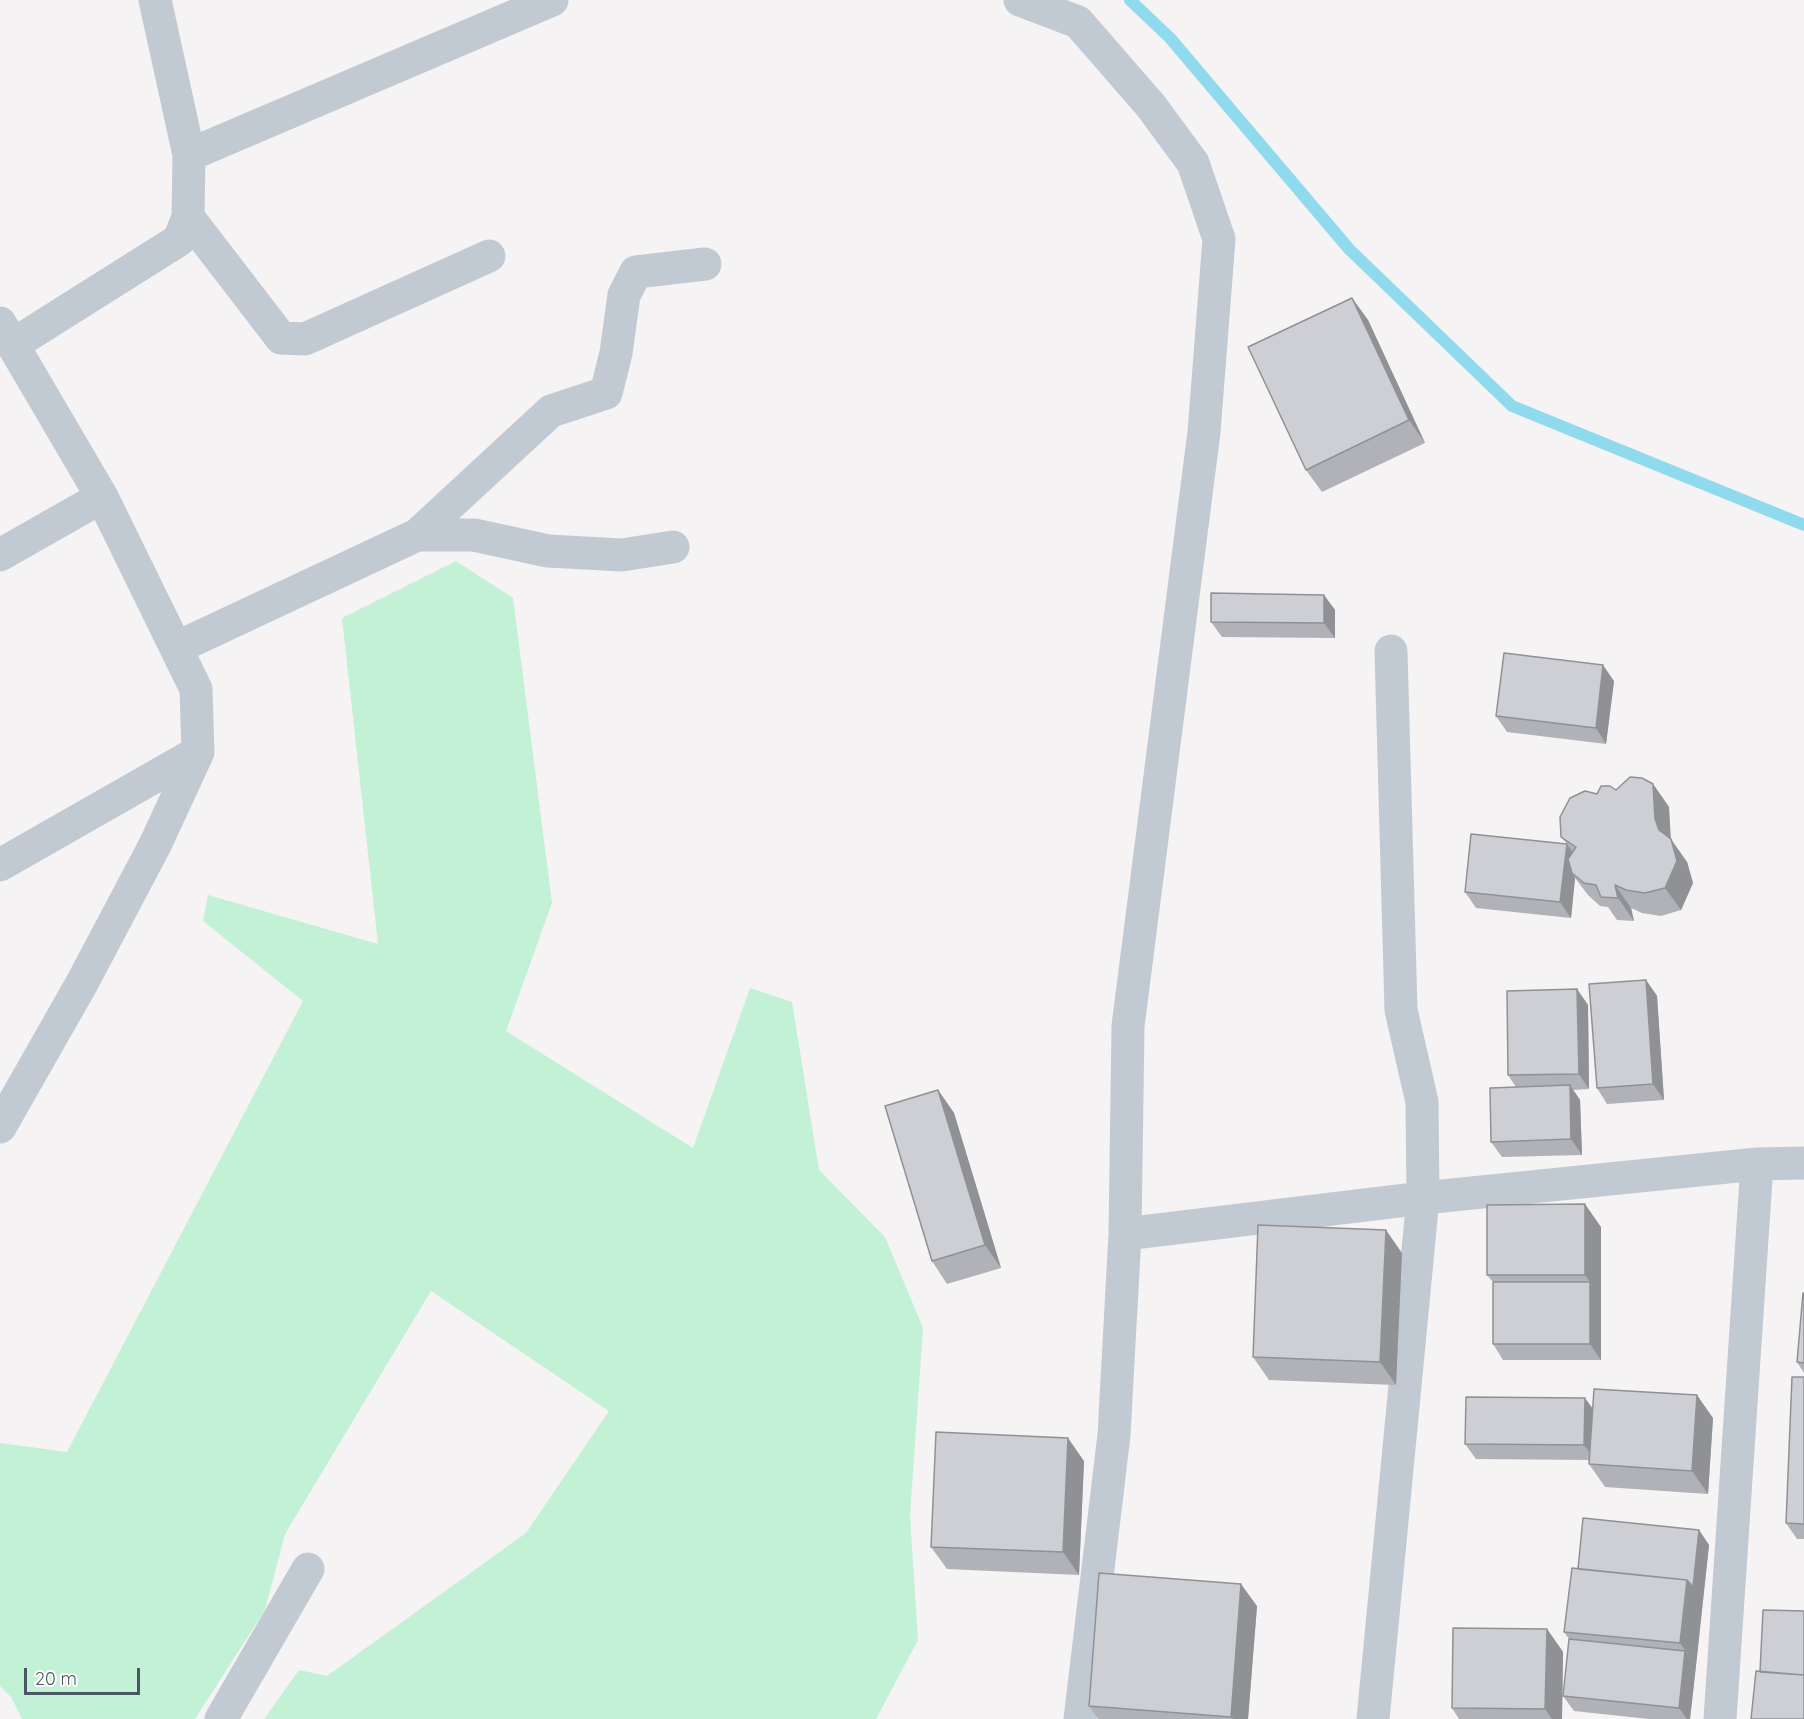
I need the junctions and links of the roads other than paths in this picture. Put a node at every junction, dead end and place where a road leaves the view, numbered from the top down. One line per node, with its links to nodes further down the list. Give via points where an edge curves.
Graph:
1 (155, 0): 4 (street)
2 (552, 0): 4 (street)
3 (1020, 0): 21 (street, via 1077,22 1151,106 1193,163 1219,239 1204,432 1128,1026)
4 (189, 155): 5 (street)
5 (188, 217): 6 (street, via 281,338 305,339); 8 (street, via 179,240)
6 (489, 256)
7 (705, 264): 10 (street, via 636,272 624,295 606,393 550,411)
8 (7, 333): 9 (street)
9 (102, 497): 12 (street); 13 (street)
10 (417, 535): 11 (street, via 474,535 559,552 622,555); 13 (street)
11 (673, 548)
12 (0, 555)
13 (176, 648): 15 (street, via 196,689)
14 (1391, 651): 20 (street, via 1401,1010 1422,1102)
15 (198, 752): 16 (street); 17 (street, via 113,924)
16 (0, 865)
17 (0, 1127)
18 (1804, 1163): 19 (street)
19 (1757, 1164): 20 (street); 26 (street)
20 (1423, 1198): 21 (street); 25 (street)
21 (1125, 1234): 24 (street, via 1114,1435)
22 (308, 1569): 23 (street)
23 (221, 1719)
24 (1080, 1719)
25 (1373, 1719)
26 (1720, 1719)

